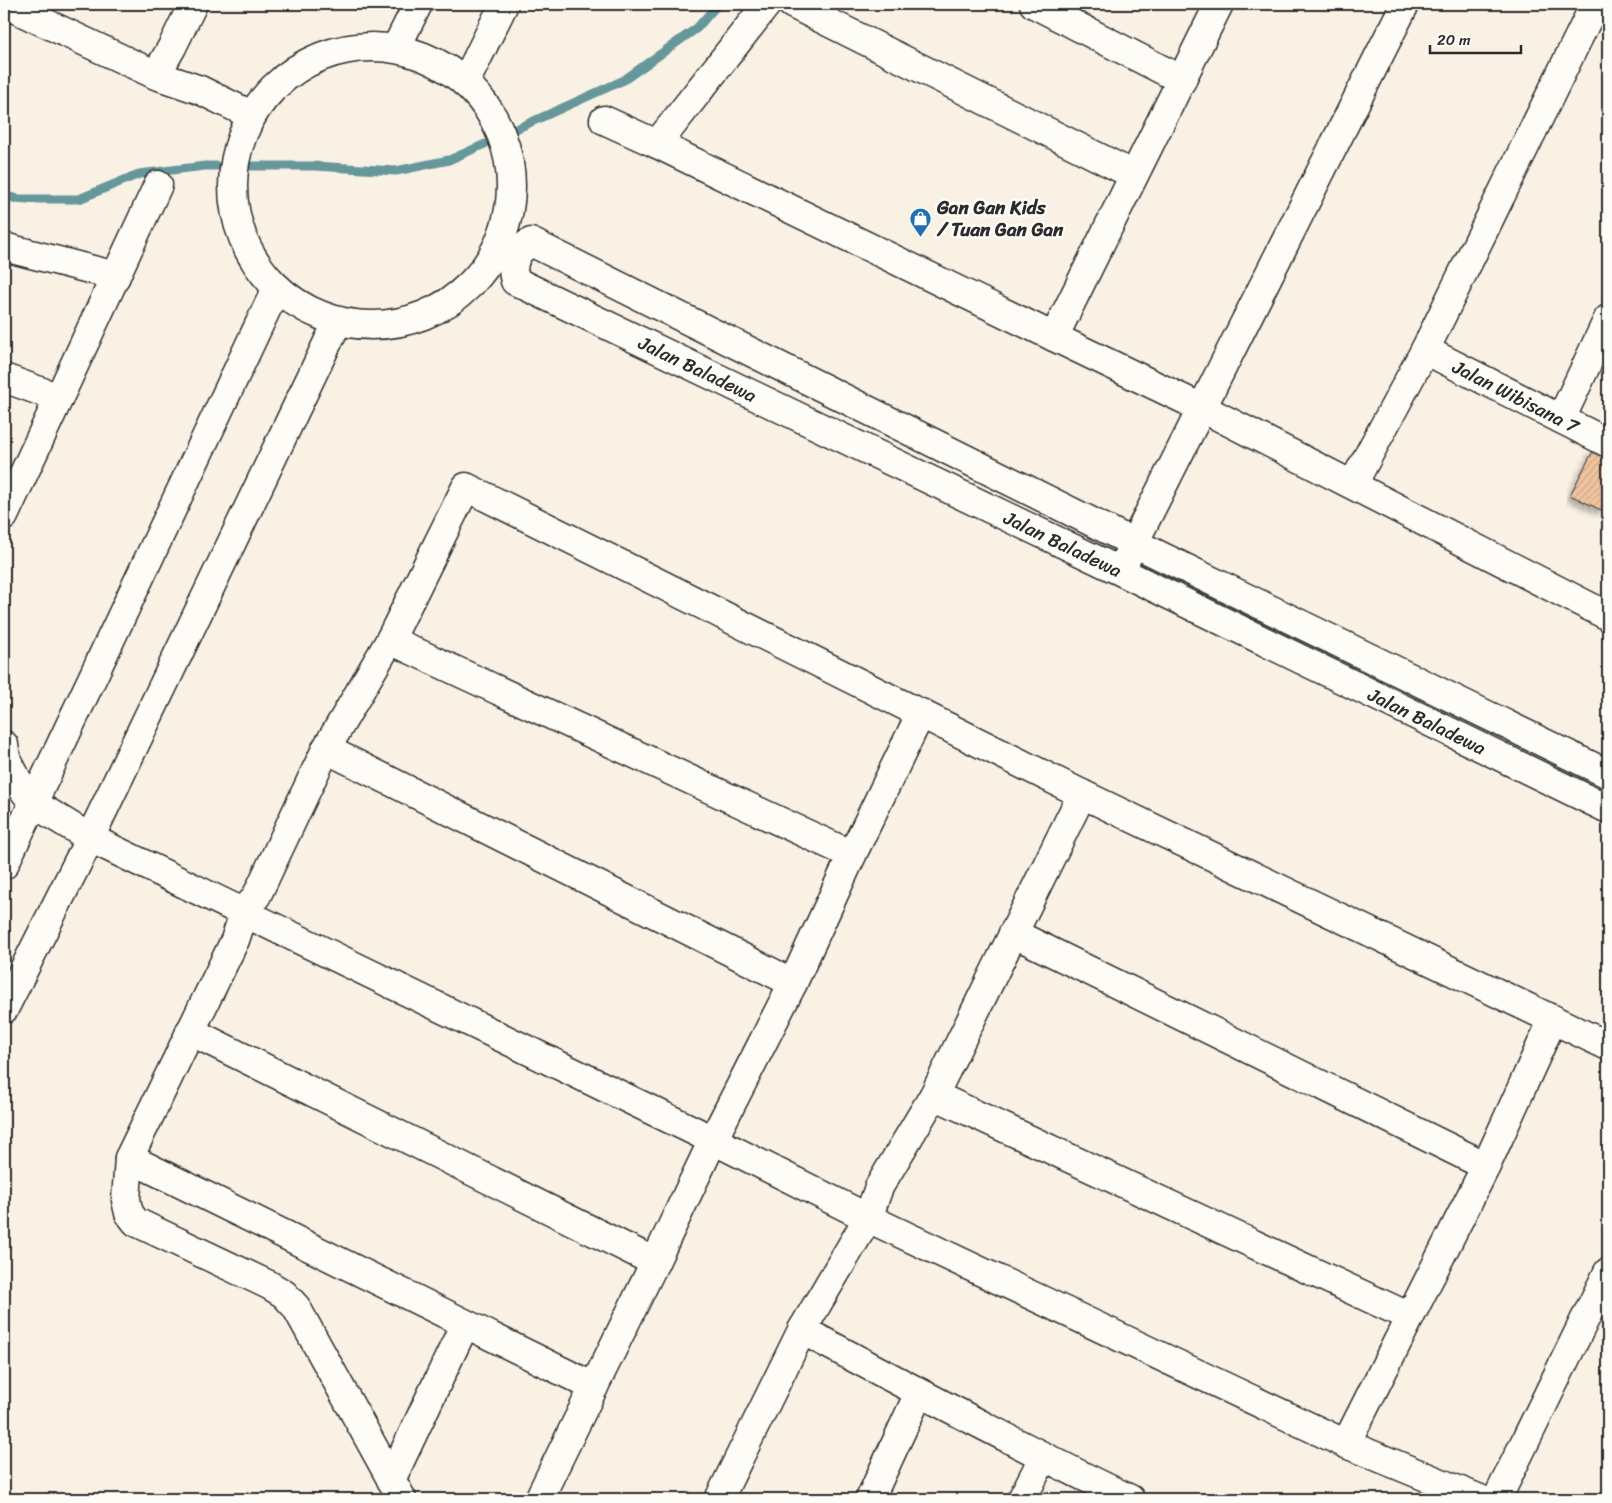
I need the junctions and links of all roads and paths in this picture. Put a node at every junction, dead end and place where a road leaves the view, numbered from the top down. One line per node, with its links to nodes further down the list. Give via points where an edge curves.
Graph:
1 (5, 4): 13 (street)
2 (194, 4): 13 (street)
3 (418, 4): 12 (street)
4 (504, 4): 15 (street)
5 (767, 4): 18 (street)
6 (792, 4): 19 (street)
7 (1034, 4): 11 (street)
8 (1219, 4): 14 (street)
9 (1405, 4): 30 (street)
10 (1595, 4): 27 (street)
11 (1067, 11): 14 (street)
12 (396, 48): 15 (street, via 433,60); 16 (street, via 354,47 313,58 278,82)
13 (156, 75): 16 (street, via 200,90)
14 (1182, 80): 19 (street)
15 (465, 83): 25 (street, via 491,114 507,150 512,190 505,229 486,267 457,298 421,318 379,327)
16 (251, 115): 23 (street, via 234,159 234,206 248,251)
17 (604, 120): 18 (street)
18 (657, 144): 26 (street)
19 (1134, 175): 26 (street)
20 (158, 185): 22 (street)
21 (4, 247): 22 (street)
22 (116, 276): 29 (street)
23 (276, 289): 25 (street, via 305,310); 44 (street)
24 (1608, 319): 31 (street)
25 (337, 323): 46 (street)
26 (1054, 337): 30 (street)
27 (1425, 350): 31 (street, Jalan Wibisana 7); 33 (street)
28 (4, 378): 29 (street)
29 (59, 398): 34 (street)
30 (1202, 408): 33 (street); 35 (street)
31 (1561, 419): 32 (street, Jalan Wibisana 7)
32 (1608, 443)
33 (1353, 484): 37 (street)
34 (4, 516)
35 (1134, 543): 36 (street); 36 (street, Jalan Baladewa, via 531,242 522,247 516,258 512,270 515,281); 42 (street, Jalan Baladewa)
36 (1120, 571): 45 (street, Jalan Baladewa)
37 (1608, 616)
38 (390, 640): 39 (street, via 466,487); 41 (street); 47 (street)
39 (921, 714): 43 (street); 47 (street)
40 (4, 745): 44 (street, via 6,758)
41 (326, 749): 49 (street, via 257,895); 51 (street)
42 (1608, 774)
43 (1082, 794): 50 (street); 53 (street)
44 (33, 803): 46 (street); 48 (street)
45 (1608, 809)
46 (90, 838): 49 (street); 52 (street)
47 (852, 855): 51 (street)
48 (4, 865)
49 (244, 913): 54 (street, via 235,940); 57 (street)
50 (1013, 933): 56 (street); 59 (street)
51 (793, 983): 57 (street)
52 (4, 1009)
53 (1553, 1019): 55 (street); 59 (street)
54 (190, 1031): 58 (street); 61 (street)
55 (1608, 1046)
56 (934, 1095): 60 (street, via 879,1187); 63 (street)
57 (713, 1140): 60 (street); 61 (street)
58 (129, 1158): 64 (street); 70 (street, via 126,1200 129,1213 136,1222 269,1285 296,1307)
59 (1486, 1166): 63 (street)
60 (868, 1218): 65 (street); 68 (street)
61 (656, 1262): 66 (street)
62 (1608, 1272): 77 (street)
63 (1410, 1317): 68 (street)
64 (465, 1324): 66 (street); 70 (street)
65 (802, 1330): 67 (street); 72 (street)
66 (594, 1387): 71 (street)
67 (919, 1393): 69 (street); 73 (street)
68 (1346, 1444): 76 (street)
69 (1043, 1458): 74 (street); 75 (street)
70 (396, 1490)
71 (539, 1499)
72 (719, 1499)
73 (870, 1499)
74 (1022, 1499)
75 (1130, 1499)
76 (1480, 1499)
77 (1497, 1499)

